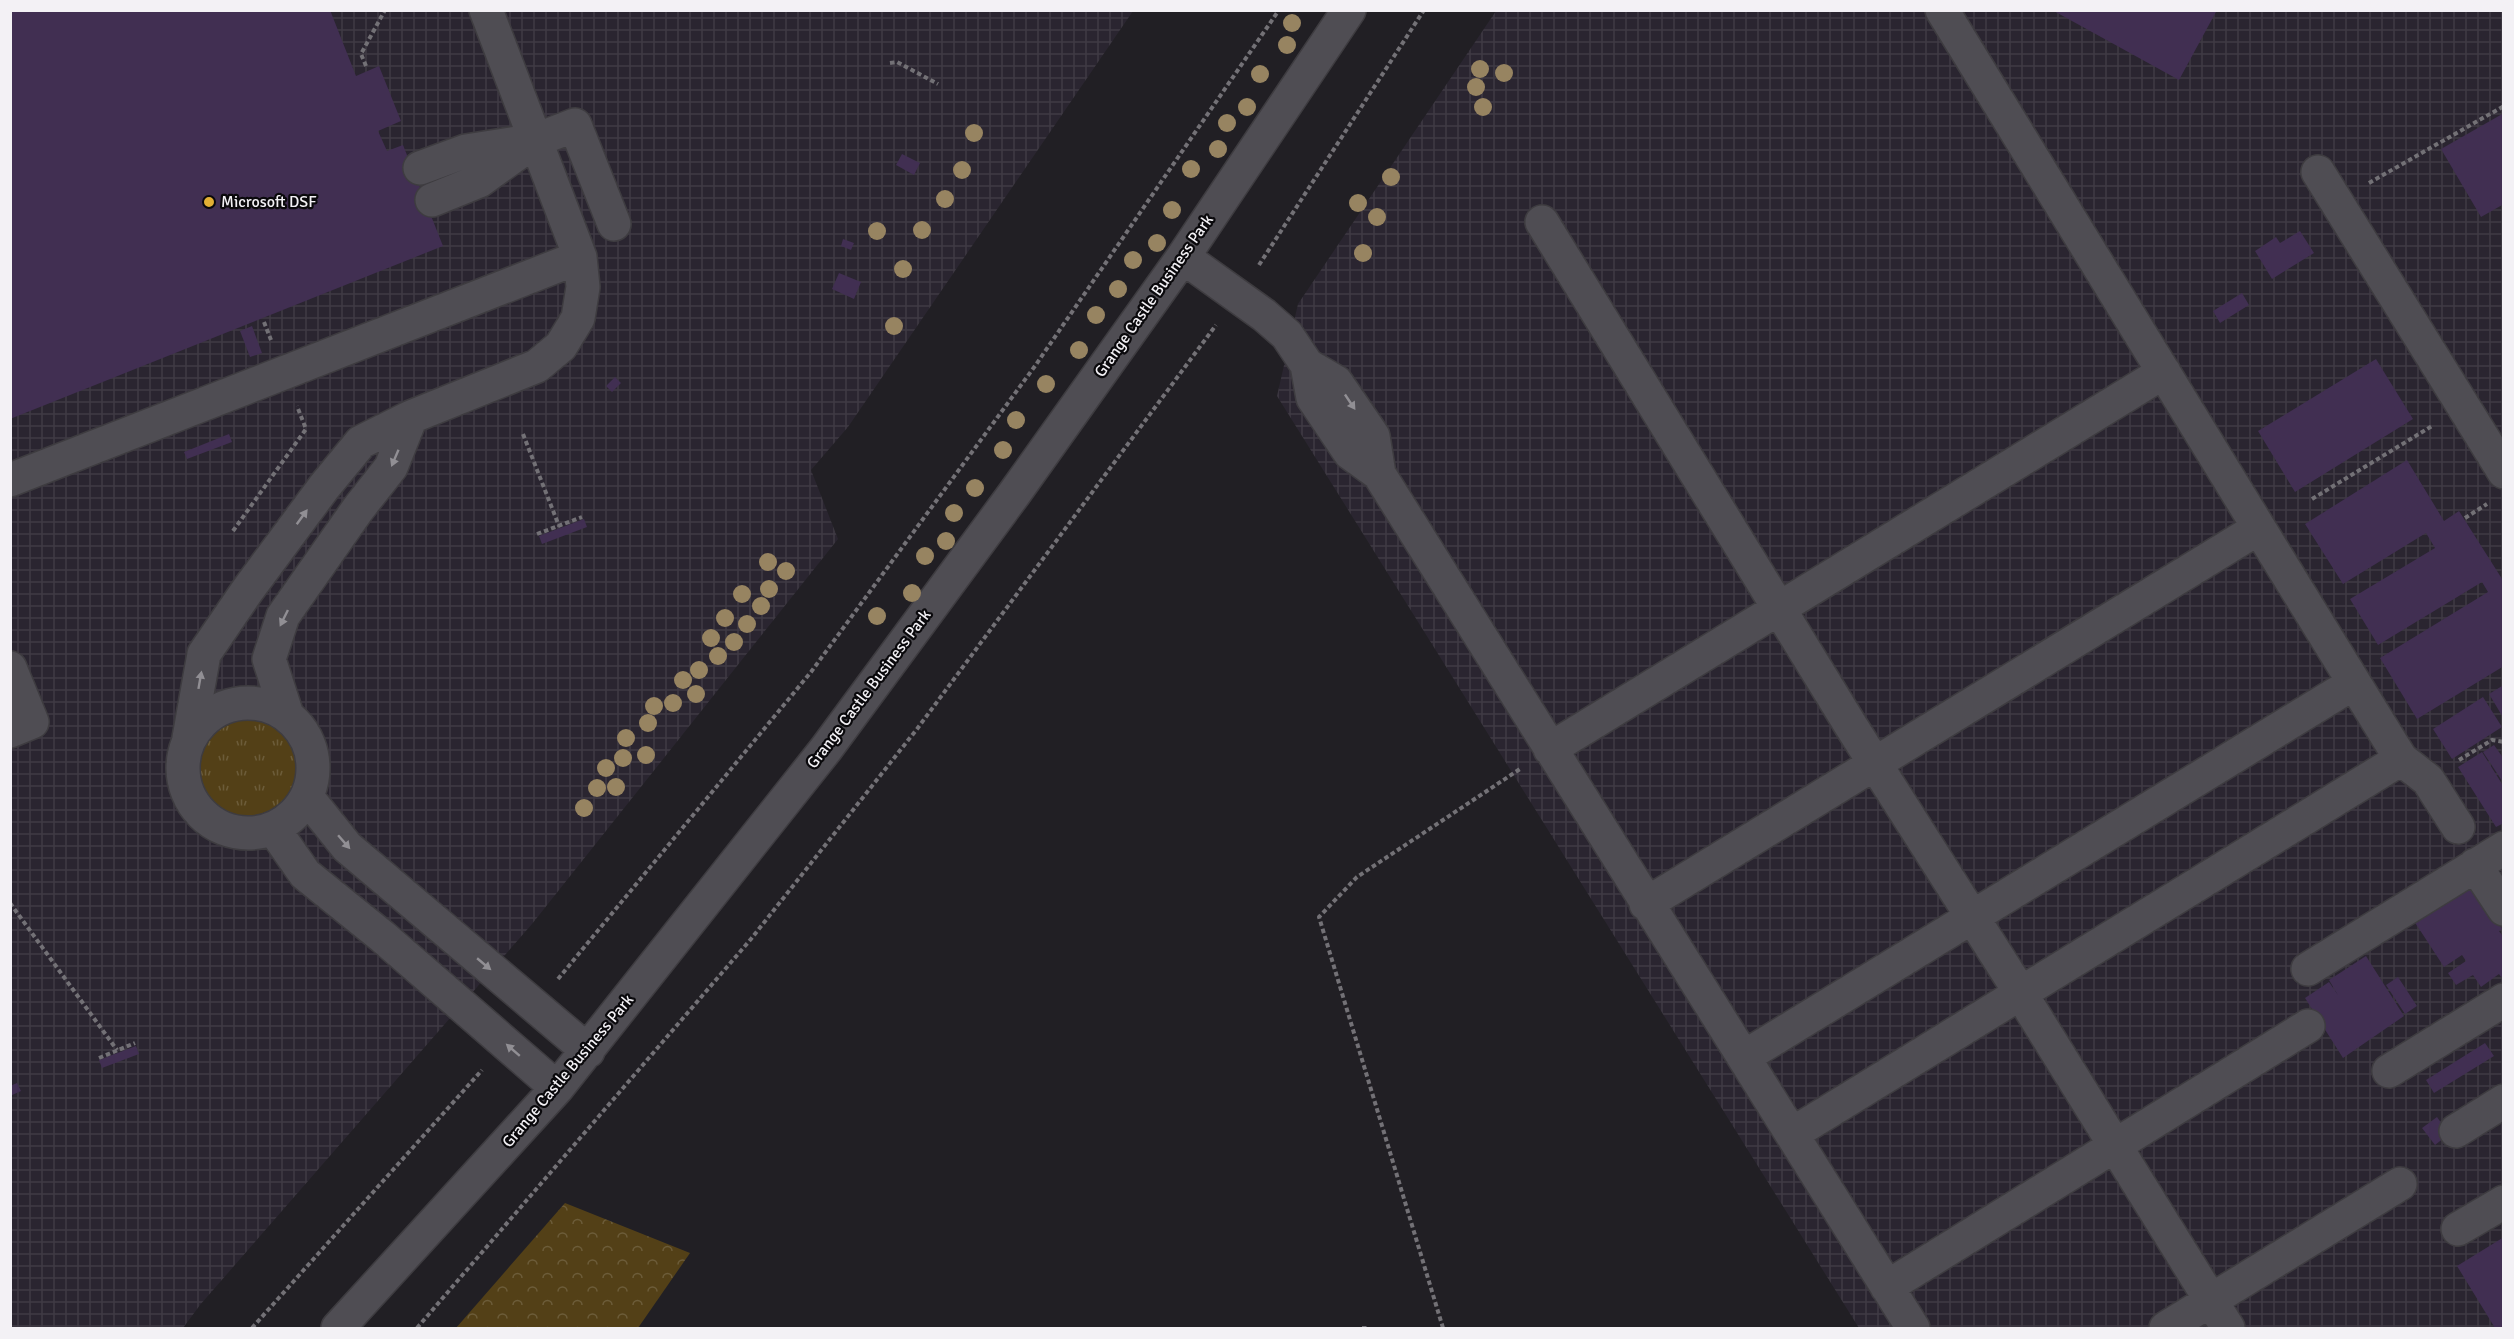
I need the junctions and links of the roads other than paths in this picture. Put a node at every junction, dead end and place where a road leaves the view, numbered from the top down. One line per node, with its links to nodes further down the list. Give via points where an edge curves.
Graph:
1 (486, 10): 4 (street)
2 (1349, 10): 11 (street, Grange Castle Business Park)
3 (1942, 10): 12 (street)
4 (536, 140): 5 (street, via 466,151); 7 (street, via 479,181); 9 (street, via 575,125); 10 (street)
5 (420, 168)
6 (2318, 172): 15 (street)
7 (432, 200)
8 (1542, 222): 17 (street)
9 (614, 224)
10 (580, 257): 13 (street, via 584,287 578,318 561,346 537,366); 14 (street)
11 (1183, 257): 23 (street, via 1287,335 1307,365 1317,405 1350,453 1379,474); 38 (street, Grange Castle Business Park, via 826,749)
12 (2164, 372): 16 (street); 17 (street)
13 (411, 417): 20 (street, one-way to 20, via 391,467 283,616 269,659); 22 (street, one-way to 13, via 204,654 247,591 361,442)
14 (10, 480)
15 (2499, 486)
16 (2259, 528): 19 (street); 25 (street)
17 (1779, 608): 23 (street); 25 (street)
18 (10, 669): 21 (street, via 32,722)
19 (2354, 683): 24 (street); 33 (street)
20 (287, 715): 22 (street, via 266,704 244,702 222,707 203,720); 26 (street, via 303,731 312,752 313,775)
21 (10, 730)
22 (189, 738): 28 (street, via 182,759 184,782 192,803 208,820 229,831 251,833)
23 (1550, 749): 31 (street)
24 (2401, 759): 27 (street, via 2428,780); 36 (street)
25 (1874, 763): 31 (street); 33 (street)
26 (307, 796): 28 (street, via 287,821); 38 (street, one-way to 38, via 347,847)
27 (2458, 827)
28 (273, 828): 41 (street, one-way to 28, via 305,874)
29 (2504, 848): 30 (street)
30 (2475, 865): 32 (street); 34 (street)
31 (1646, 904): 39 (street)
32 (2504, 909)
33 (1973, 916): 36 (street); 39 (street)
34 (2308, 969)
35 (2504, 1000): 40 (street)
36 (2026, 1002): 44 (street); 45 (street)
37 (2308, 1026): 45 (street)
38 (588, 1051): 41 (street, Grange Castle Business Park)
39 (1744, 1057): 44 (street)
40 (2389, 1071)
41 (557, 1088): 51 (street, Grange Castle Business Park)
42 (2504, 1101): 43 (street)
43 (2456, 1131)
44 (1792, 1134): 49 (street)
45 (2115, 1145): 49 (street); 50 (street)
46 (2400, 1184): 50 (street)
47 (2504, 1202): 48 (street)
48 (2458, 1229)
49 (1887, 1287): 52 (street)
50 (2211, 1300): 53 (street); 54 (street)
51 (338, 1329)
52 (1913, 1329)
53 (2166, 1329)
54 (2228, 1329)

